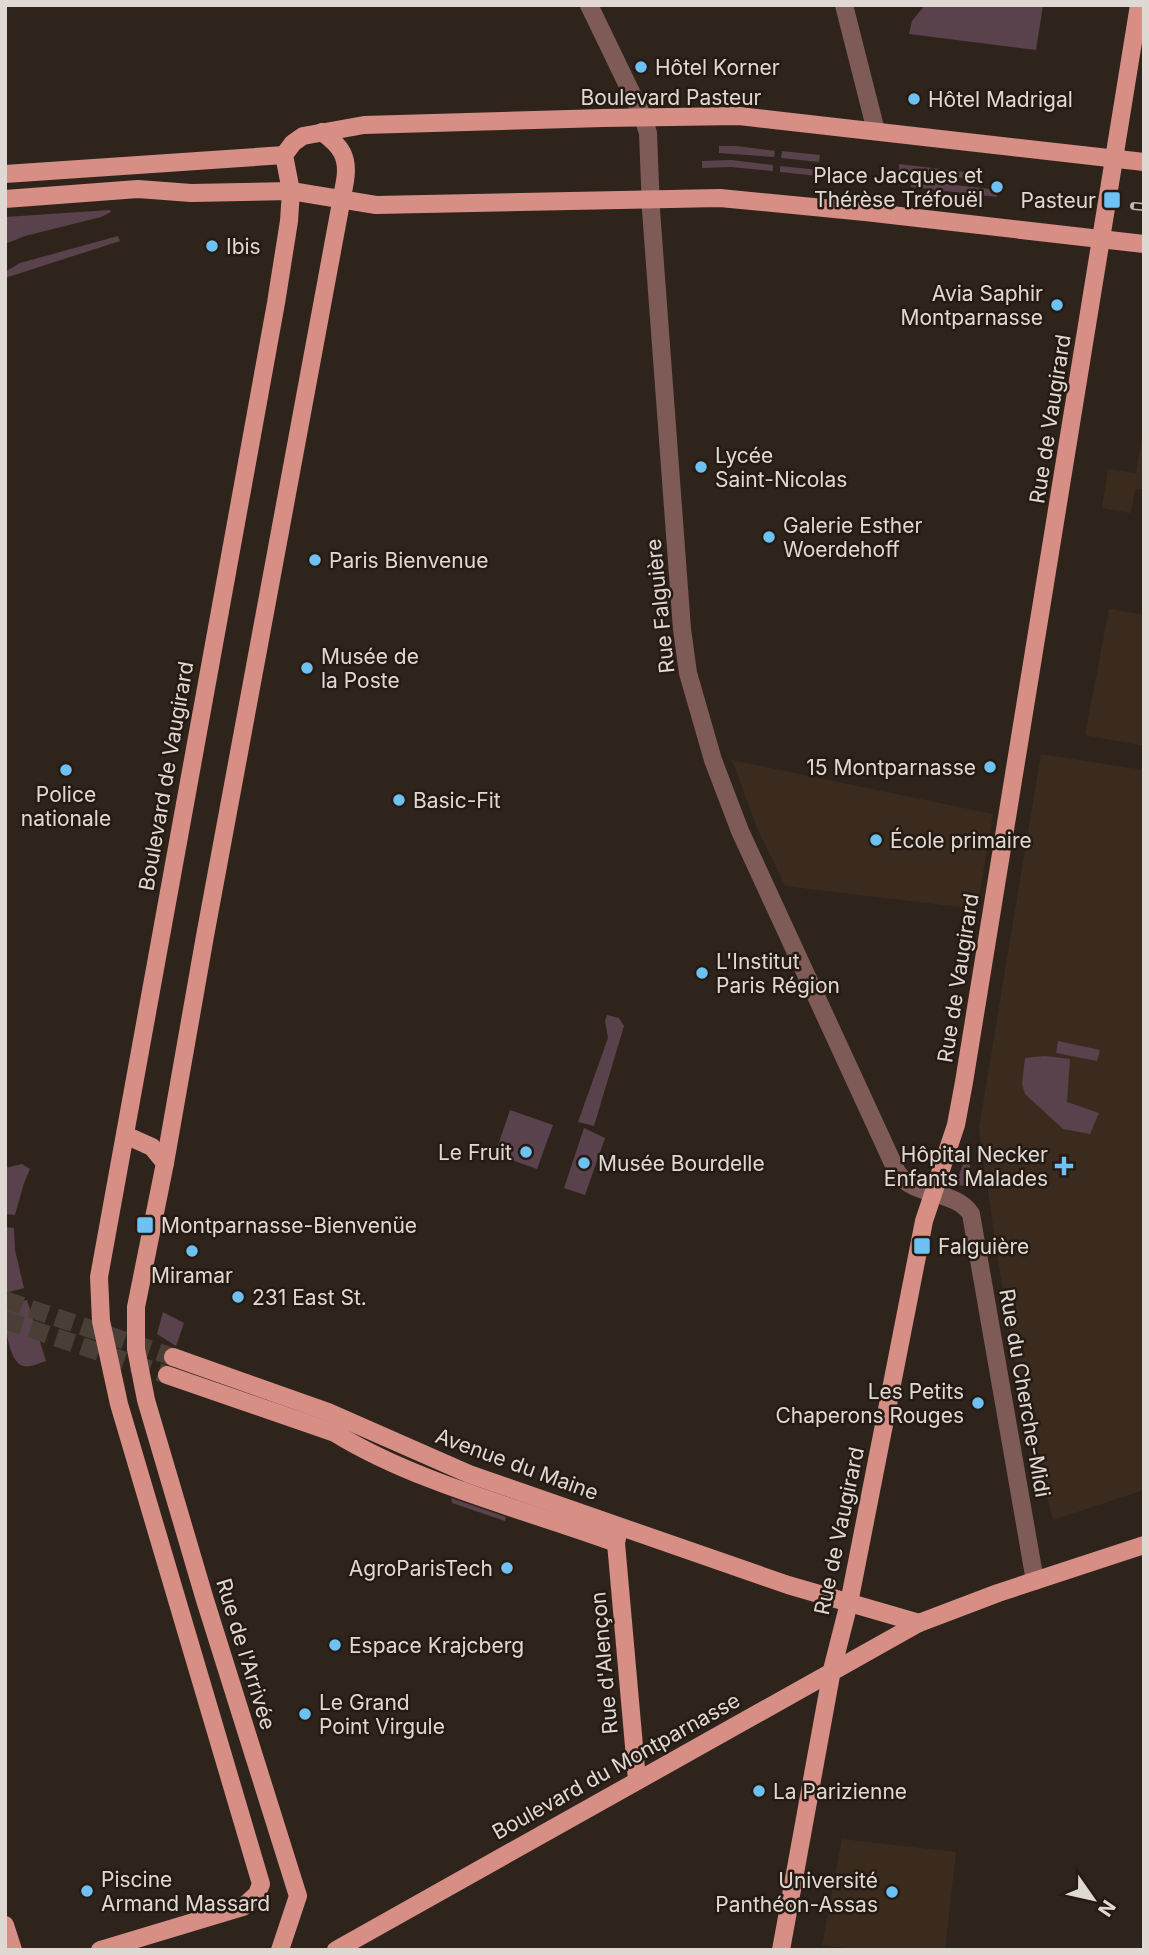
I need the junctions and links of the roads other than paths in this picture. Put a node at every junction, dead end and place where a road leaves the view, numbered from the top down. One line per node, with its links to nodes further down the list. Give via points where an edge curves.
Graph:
1 (589, 5): 4 (street, Rue Falguière)
2 (844, 5): 5 (street)
3 (1139, 5): 8 (main road, Rue de Vaugirard)
4 (643, 117): 5 (main road, Boulevard Pasteur, via 740,116); 6 (main road, Boulevard Pasteur, via 376,124); 14 (street, Rue Falguière, via 648,133)
5 (876, 131): 8 (main road, Boulevard Pasteur)
6 (322, 132): 7 (main road, Boulevard Pasteur, via 303,136); 12 (main road, via 342,149 347,165)
7 (284, 155): 10 (main road); 11 (main road)
8 (1114, 159): 9 (main road, Boulevard Pasteur); 15 (main road, Rue de Vaugirard)
9 (1144, 162)
10 (5, 174)
11 (291, 191): 12 (main road); 13 (main road, via 138,189); 17 (main road, Boulevard de Vaugirard, via 276,303)
12 (341, 198): 14 (main road, via 376,205); 18 (main road)
13 (5, 199)
14 (650, 199): 15 (main road, via 720,198); 19 (street, Rue Falguière, via 688,673 740,831 840,1051 901,1178)
15 (1103, 240): 16 (main road); 19 (main road, Rue de Vaugirard, via 964,1082 956,1125)
16 (1144, 244)
17 (125, 1135): 18 (main road, via 152,1147); 31 (main road, Boulevard de Vaugirard, via 99,1277 101,1321 110,1370 261,1884 243,1907)
18 (165, 1163): 32 (main road, Rue de l'Arrivée, via 136,1307 139,1370 298,1896)
19 (933, 1194): 24 (street, Rue du Cherche-Midi, via 962,1204 972,1220); 25 (main road, Rue de Vaugirard)
20 (173, 1357): 22 (main road, Avenue du Maine, via 328,1412 447,1466)
21 (167, 1375): 22 (main road, Avenue du Maine, via 335,1433 420,1474)
22 (618, 1534): 25 (main road, Avenue du Maine); 28 (main road, Rue d'Alençon)
23 (1144, 1545): 24 (main road, Boulevard du Montparnasse)
24 (1035, 1581): 26 (main road, Boulevard du Montparnasse)
25 (849, 1603): 26 (main road); 27 (main road, Rue de Vaugirard)
26 (919, 1623): 27 (main road, Boulevard du Montparnasse)
27 (832, 1670): 28 (main road, Boulevard du Montparnasse); 34 (main road, Rue de Vaugirard)
28 (637, 1780): 33 (main road, Boulevard du Montparnasse)
29 (5, 1925): 30 (main road)
30 (13, 1950)
31 (100, 1950)
32 (280, 1950)
33 (336, 1950)
34 (781, 1950)

